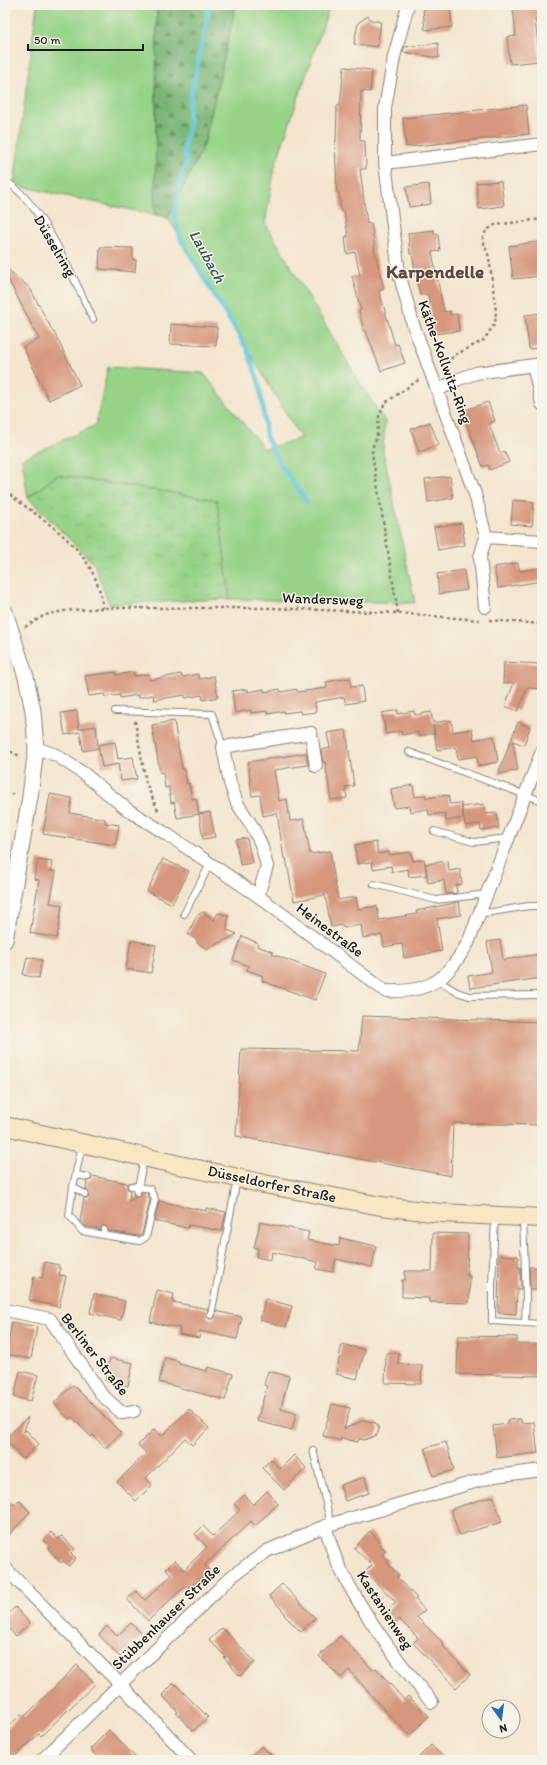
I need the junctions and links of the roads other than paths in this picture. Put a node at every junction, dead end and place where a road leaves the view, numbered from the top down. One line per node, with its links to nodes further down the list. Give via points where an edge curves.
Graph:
1 (408, 5): 3 (street, Käthe-Kollwitz-Ring, via 394,57 385,108)
2 (542, 144): 3 (street)
3 (385, 163): 7 (street, Käthe-Kollwitz-Ring, via 399,273 413,324)
4 (5, 181): 5 (lane, Düsselring, via 25,198 57,244)
5 (93, 319)
6 (538, 365): 7 (street); 8 (street)
7 (434, 381): 9 (street, Käthe-Kollwitz-Ring, via 475,494)
8 (542, 404)
9 (486, 537): 10 (street); 11 (street, via 480,557)
10 (542, 541)
11 (485, 607)
12 (5, 612): 13 (street)
13 (9, 635): 16 (street, via 26,677 33,712)
14 (115, 711): 15 (lane, via 212,714)
15 (223, 747): 19 (street, via 310,733); 27 (street, via 237,803 252,826 267,866)
16 (36, 748): 24 (street, Heinestraße, via 62,758 128,810); 31 (street)
17 (542, 751): 20 (street, Heinestraße)
18 (408, 752): 20 (lane)
19 (316, 766)
20 (525, 794): 21 (lane); 23 (street, Heinestraße)
21 (542, 801)
22 (434, 831): 23 (lane, via 474,842)
23 (508, 838): 26 (street, Heinestraße)
24 (210, 864): 27 (street, Heinestraße); 29 (lane)
25 (374, 884): 26 (lane, via 436,900)
26 (487, 894): 30 (street, Heinestraße)
27 (258, 896): 32 (street, Heinestraße, via 385,991 428,987)
28 (542, 906): 30 (lane)
29 (184, 914)
30 (479, 914): 32 (street, Heinestraße, via 468,943 450,970)
31 (5, 940)
32 (437, 980): 33 (lane, via 469,996)
33 (542, 995)
34 (5, 1126): 35 (main road, Düsseldorfer Straße)
35 (83, 1143): 36 (main road, Düsseldorfer Straße); 37 (lane)
36 (144, 1157): 39 (main road, Düsseldorfer Straße); 42 (lane)
37 (76, 1175): 38 (lane); 41 (lane)
38 (88, 1177)
39 (238, 1178): 44 (main road, Düsseldorfer Straße, via 381,1206); 48 (lane)
40 (131, 1186): 42 (lane)
41 (73, 1187): 42 (lane, via 69,1215 82,1231 104,1233 140,1242 146,1237 155,1199 150,1189); 43 (lane)
42 (138, 1189)
43 (85, 1194)
44 (495, 1216): 45 (main road, Düsseldorfer Straße); 49 (lane, via 492,1321)
45 (522, 1217): 46 (main road, Düsseldorfer Straße); 49 (lane, via 526,1297)
46 (542, 1218)
47 (5, 1310): 51 (street, Berliner Straße, via 50,1319 102,1395 122,1413)
48 (211, 1315)
49 (524, 1323): 50 (lane)
50 (542, 1324)
51 (134, 1411)
52 (313, 1450): 54 (lane)
53 (542, 1470): 54 (street, Stübbenhauser Straße, via 495,1476)
54 (328, 1525): 56 (street, Stübbenhauser Straße, via 267,1551 232,1576); 57 (street, Kastanienweg, via 341,1571 404,1670)
55 (5, 1568): 56 (street)
56 (120, 1684): 58 (street, Stübbenhauser Straße); 59 (street)
57 (432, 1702)
58 (43, 1760)
59 (191, 1760)

